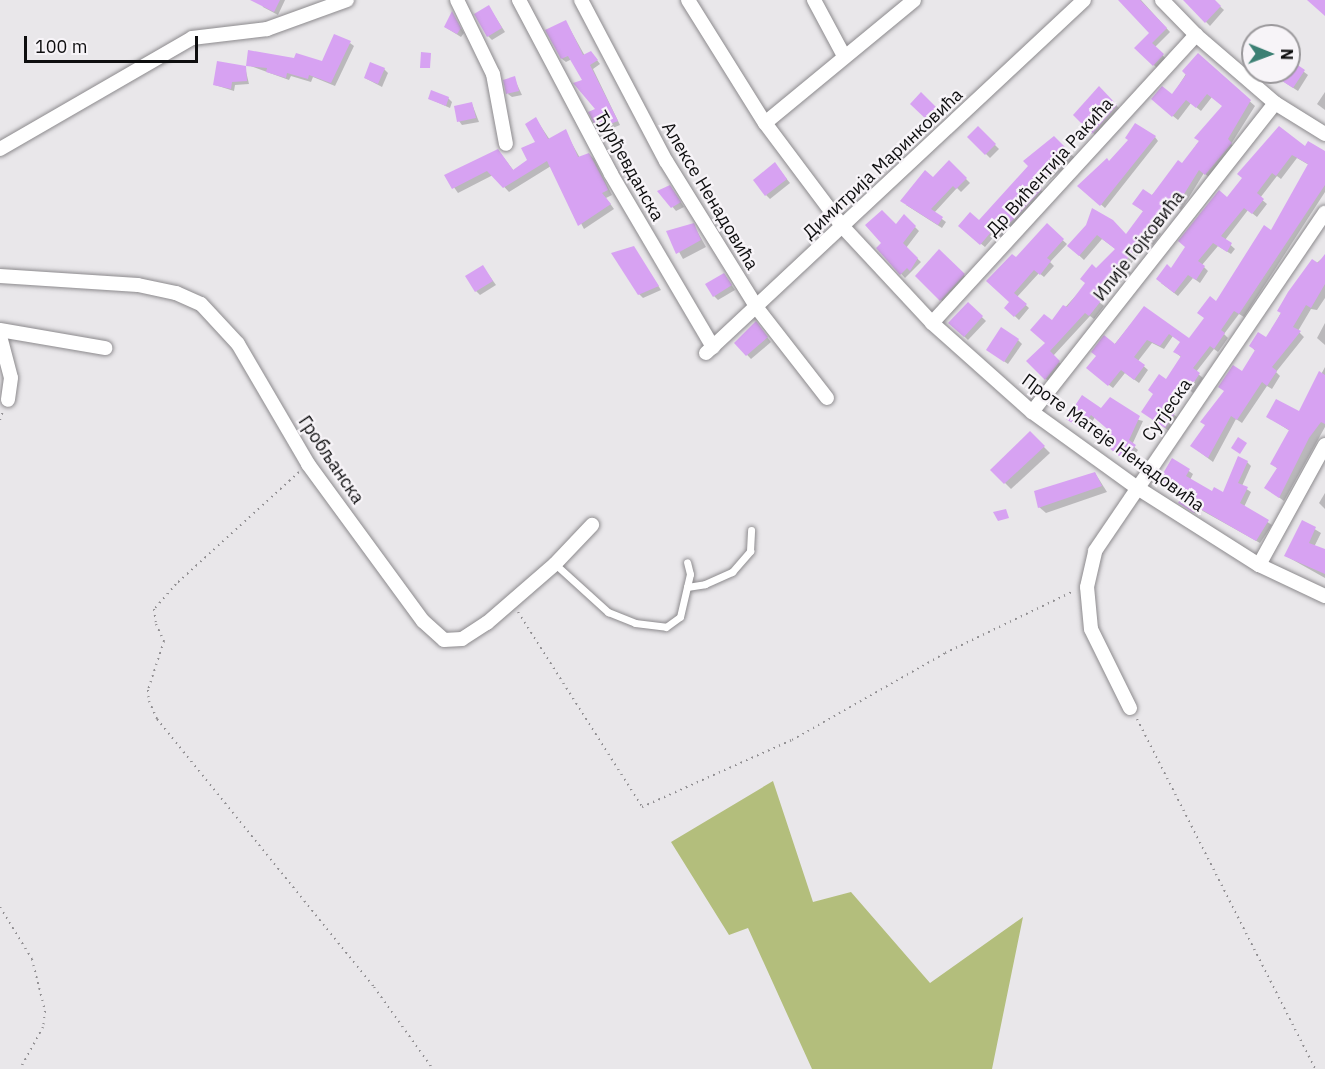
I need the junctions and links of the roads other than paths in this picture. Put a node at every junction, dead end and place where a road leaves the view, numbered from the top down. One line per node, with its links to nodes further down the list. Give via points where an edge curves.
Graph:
1 (347, 0): 16 (street, via 267,29 192,38)
2 (457, 0): 15 (street, via 493,74)
3 (519, 0): 25 (street, Ђурђевданска)
4 (581, 0): 20 (street, Алексе Ненадовића, via 666,161)
5 (688, 0): 13 (street, Проте Матеје Ненадовића)
6 (814, 0): 11 (street)
7 (914, 0): 11 (street)
8 (1084, 0): 18 (street, Димитрија Маринковића)
9 (1162, 0): 10 (street)
10 (1196, 35): 12 (street); 21 (street, Др Вићентија Ракића)
11 (844, 56): 13 (street)
12 (1275, 103): 14 (street); 28 (street, Илије Гојковића)
13 (765, 123): 18 (street, Проте Матеје Ненадовића)
14 (1325, 134)
15 (506, 144)
16 (0, 149)
17 (1325, 213): 30 (street, Сутјеска)
18 (842, 226): 20 (street, Димитрија Маринковића); 21 (street, Проте Матеје Ненадовића)
19 (0, 276): 34 (street, Гробљанска, via 138,285 176,293 201,304 238,344 308,464 432,633 444,640 462,639)
20 (757, 308): 25 (street, Димитрија Маринковића); 26 (street, Алексе Ненадовића)
21 (932, 323): 28 (street, Проте Матеје Ненадовића)
22 (0, 330): 24 (street)
23 (0, 336): 27 (street, via 11,378)
24 (105, 348)
25 (710, 350)
26 (827, 398)
27 (8, 400)
28 (1032, 412): 30 (street, Проте Матеје Ненадовића)
29 (1325, 445): 35 (street)
30 (1136, 487): 35 (street, Проте Матеје Ненадовића); 38 (street, Сутјеска, via 1095,551 1087,587 1091,629)
31 (592, 525): 34 (street, Гробљанска)
32 (751, 530): 36 (lane, via 750,551 732,572)
33 (687, 562): 36 (lane)
34 (555, 564): 36 (lane, via 590,599 635,623 666,627 675,623)
35 (1259, 565): 37 (street, Проте Матеје Ненадовића)
36 (687, 587)
37 (1325, 596)
38 (1130, 708)

